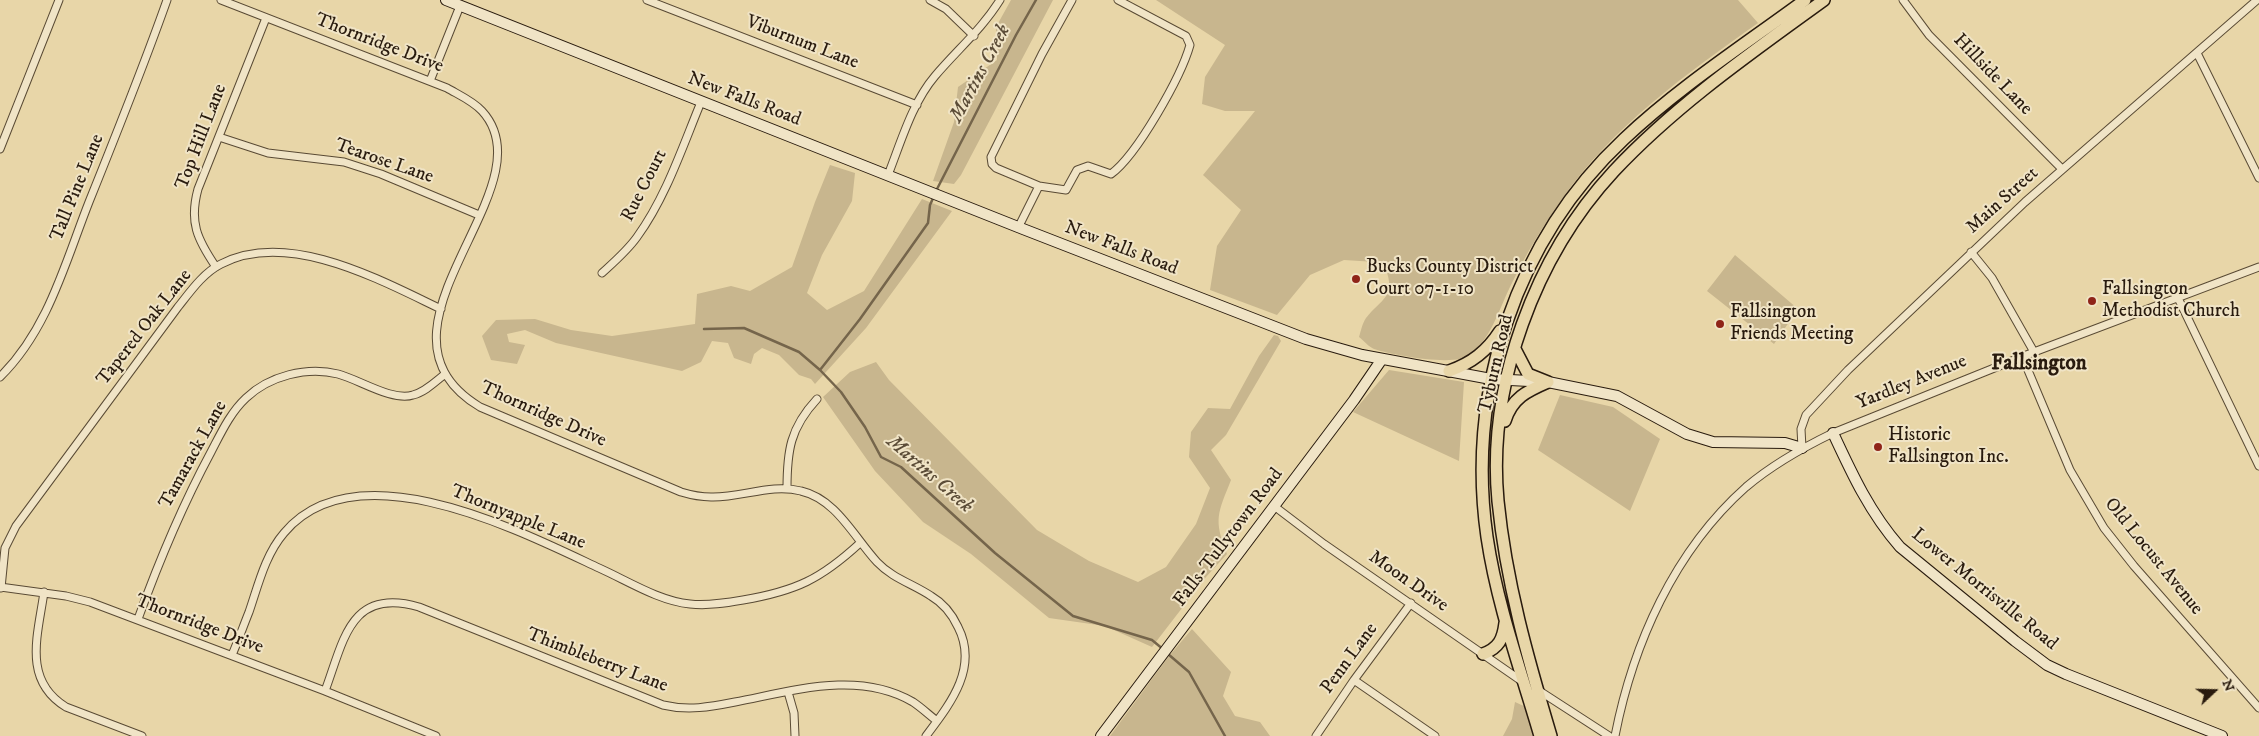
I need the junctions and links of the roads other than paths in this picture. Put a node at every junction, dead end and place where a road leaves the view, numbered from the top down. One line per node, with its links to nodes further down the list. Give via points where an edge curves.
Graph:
1 (59, 0): 22 (street)
2 (167, 0): 42 (street, Tall Pine Lane, via 50,305 28,344)
3 (221, 0): 15 (street, Thornridge Drive)
4 (446, 0): 14 (street, New Falls Road)
5 (647, 0): 20 (street, Viburnum Lane)
6 (930, 0): 16 (street, via 946,9)
7 (1000, 0): 16 (street)
8 (1072, 0): 26 (street, via 991,157 996,168)
9 (1118, 0): 26 (street, via 1186,36 1190,45 1176,82 1143,134 1111,174 1088,166 1077,170 1066,190)
10 (1805, 0): 35 (main road, Tyburn Road, via 1674,96 1608,155 1558,218 1526,275)
11 (1824, 0): 36 (main road, Tyburn Road, via 1692,98 1613,172 1582,210 1553,255 1528,310)
12 (1903, 0): 23 (street, Hillside Lane, via 1930,34)
13 (2257, 0): 17 (street, Main Street)
14 (460, 6): 18 (street); 19 (street, New Falls Road)
15 (266, 18): 18 (street, Thornridge Drive); 21 (street, Top Hill Lane)
16 (974, 36): 20 (street, via 935,76)
17 (2197, 53): 23 (street, Main Street); 25 (street)
18 (430, 81): 27 (street, Thornridge Drive, via 475,105 493,130 498,161)
19 (701, 102): 24 (street, New Falls Road); 32 (street, Rue Court, via 648,221 623,254)
20 (917, 105): 24 (street)
21 (219, 137): 27 (street, Tearose Lane, via 268,153 344,162); 30 (street, Top Hill Lane, via 198,189 193,211 197,234)
22 (0, 149)
23 (2062, 169): 29 (street, Main Street)
24 (888, 176): 28 (street, New Falls Road)
25 (2259, 178)
26 (1039, 186): 28 (street)
27 (479, 215): 34 (street, Thornridge Drive)
28 (1018, 228): 39 (street, New Falls Road, via 1298,337)
29 (1972, 252): 37 (street, via 1992,278); 49 (street, Main Street, via 1806,414 1801,428)
30 (216, 267): 34 (street, Tapered Oak Lane, via 238,257 257,254 296,255 348,267); 54 (street, Tapered Oak Lane, via 178,307 16,526 5,548)
31 (2259, 267): 33 (street, Yardley Avenue)
32 (602, 273)
33 (2178, 298): 37 (street, Yardley Avenue); 50 (street)
34 (441, 309): 41 (street, Thornridge Drive, via 436,349)
35 (1506, 322): 40 (main road, via 1481,354 1462,367); 43 (main road, Tyburn Road)
36 (1515, 349): 44 (main road, Tyburn Road); 45 (main road, via 1528,374)
37 (2034, 352): 38 (street, Yardley Avenue)
38 (2022, 356): 47 (street, Yardley Avenue); 66 (street, Old Locust Avenue, via 2070,470 2104,528)
39 (1382, 359): 40 (street, New Falls Road); 52 (street, Falls-Tullytown Road)
40 (1449, 370): 43 (street, New Falls Road)
41 (444, 374): 51 (street, Thornridge Drive, via 459,392 480,407 666,488 711,498); 58 (street, Tamarack Lane, via 418,393 405,397 324,371 282,377 252,392 231,415 192,489 163,551)
42 (0, 377)
43 (1491, 378): 44 (street, New Falls Road); 57 (main road, Tyburn Road, via 1485,420 1483,498 1490,557)
44 (1507, 380): 45 (street, New Falls Road); 48 (main road, Tyburn Road)
45 (1548, 382): 48 (main road, via 1516,399); 49 (street, New Falls Road, via 1618,396 1687,434 1713,442 1784,443)
46 (817, 399): 51 (street, via 792,435)
47 (1833, 433): 49 (street, Yardley Avenue); 80 (street, Lower Morrisville Road, via 1861,493 1900,547 2015,642 2066,674)
48 (1498, 443): 64 (main road, Tyburn Road, via 1502,535)
49 (1802, 448): 79 (street, Yardley Avenue, via 1746,488 1708,526 1690,551 1643,638 1625,689)
50 (2259, 466)
51 (787, 489): 53 (street, Thornridge Drive, via 809,493 825,502)
52 (1274, 506): 56 (street, Moon Drive); 73 (street, Falls-Tullytown Road)
53 (860, 542): 60 (street, Thornyapple Lane, via 826,571 797,588 734,602 692,605 667,599 531,538 461,511 421,500 382,495 350,497 307,514 282,536 269,557); 67 (street, Thornridge Drive, via 888,572 936,599 959,629 965,651 965,670 954,697)
54 (0, 588): 55 (street, Thornridge Drive)
55 (44, 592): 58 (street, Thornridge Drive, via 90,602); 69 (street, via 36,656 37,671 44,687 66,707)
56 (1411, 603): 59 (street, Moon Drive); 61 (street, Penn Lane)
57 (1505, 618): 59 (main road, via 1502,638); 62 (main road, Tyburn Road)
58 (138, 619): 60 (street, Thornridge Drive)
59 (1483, 654): 62 (street, Moon Drive)
60 (232, 655): 63 (street, Thornridge Drive)
61 (1354, 680): 74 (street, Penn Lane); 75 (street)
62 (1524, 683): 76 (main road, Tyburn Road)
63 (325, 690): 65 (street, Thimbleberry Lane, via 351,624 368,608 395,601 418,606 669,707 704,708); 68 (street, Thornridge Drive)
64 (1537, 690): 77 (main road, Tyburn Road); 78 (street)
65 (788, 692): 67 (street, Thimbleberry Lane, via 834,685 867,686 901,696); 71 (street, via 794,713)
66 (2259, 708)
67 (937, 721): 72 (street, Thornridge Drive)
68 (420, 733): 70 (street, Thornridge Drive)
69 (142, 736)
70 (436, 736)
71 (795, 736)
72 (926, 736)
73 (1101, 736)
74 (1316, 736)
75 (1435, 736)
76 (1540, 736)
77 (1551, 736)
78 (1609, 736)
79 (1615, 736)
80 (2220, 736)

